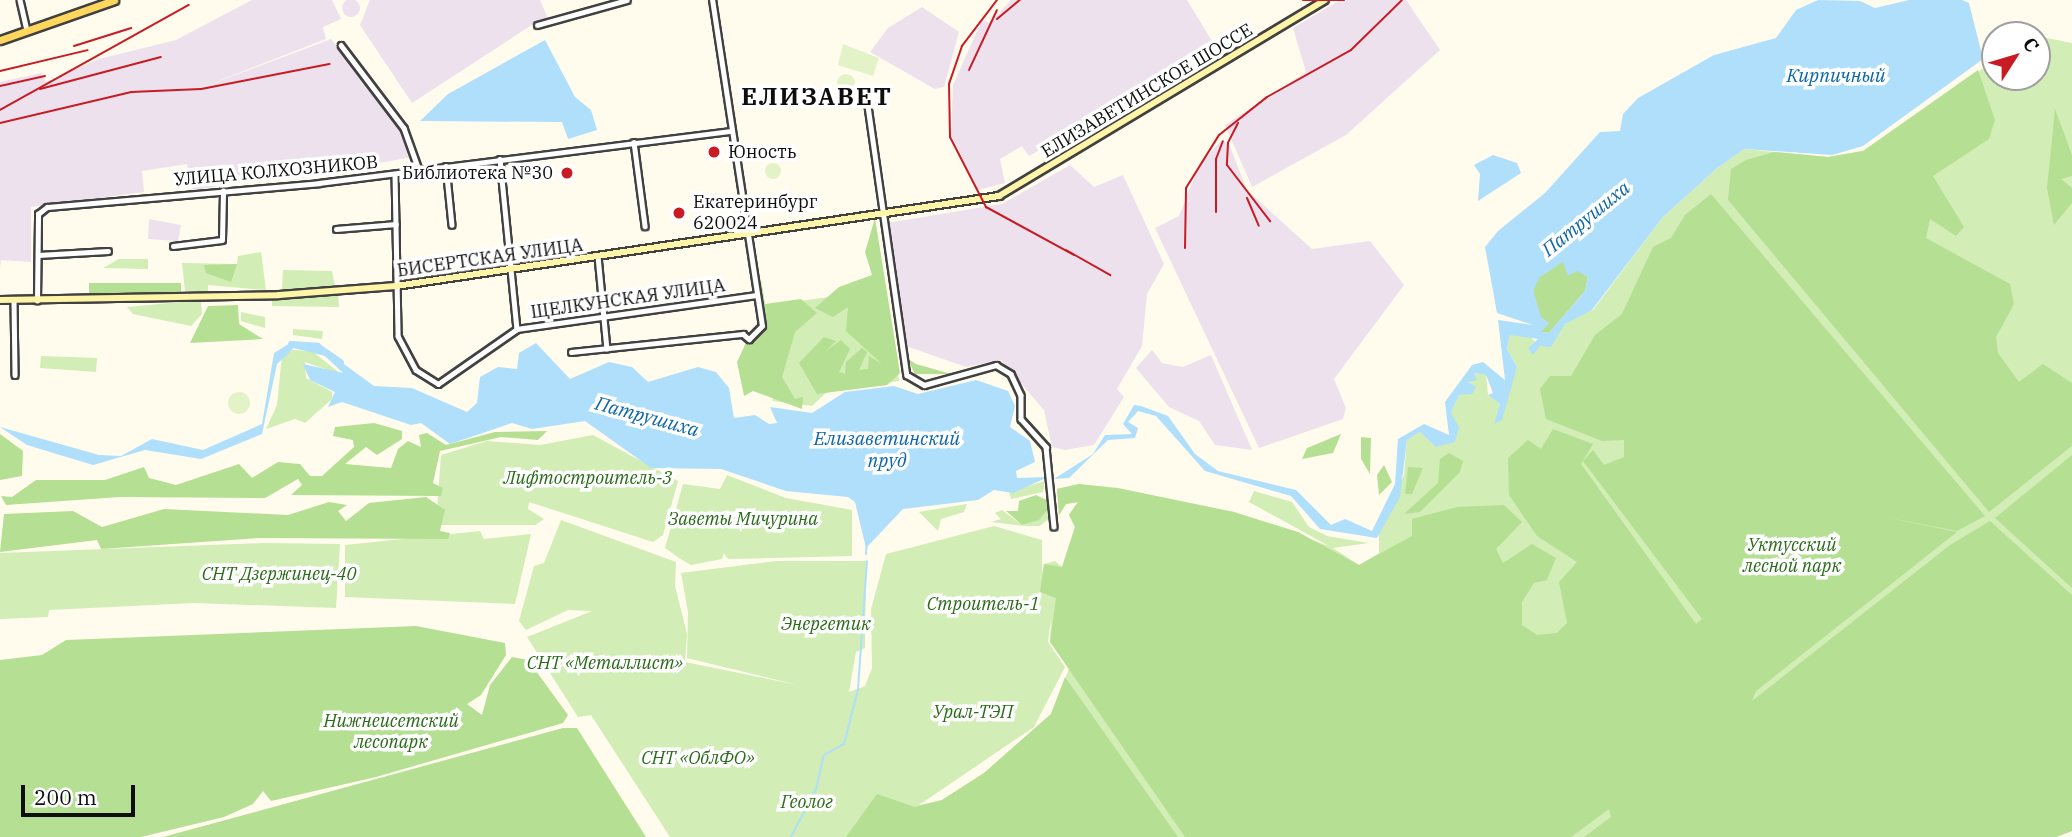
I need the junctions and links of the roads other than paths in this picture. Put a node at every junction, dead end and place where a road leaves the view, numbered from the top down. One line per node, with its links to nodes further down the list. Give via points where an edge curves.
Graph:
1 (20, 0): 7 (street)
2 (114, 0): 7 (main road)
3 (627, 0): 6 (street)
4 (712, 0): 11 (street)
5 (1325, 0): 18 (main road, ЕЛИЗАВЕТИНСКОЕ ШОССЕ, via 999,196)
6 (537, 25)
7 (27, 32): 8 (main road)
8 (0, 40)
9 (341, 45): 15 (street, via 404,128)
10 (867, 99): 19 (street)
11 (731, 131): 12 (street, УЛИЦА КОЛХОЗНИКОВ); 24 (street)
12 (634, 142): 13 (street, УЛИЦА КОЛХОЗНИКОВ); 22 (street)
13 (500, 159): 14 (street, УЛИЦА КОЛХОЗНИКОВ); 29 (street)
14 (446, 166): 15 (street, УЛИЦА КОЛХОЗНИКОВ); 21 (street)
15 (419, 170): 16 (street, УЛИЦА КОЛХОЗНИКОВ)
16 (395, 174): 17 (street, УЛИЦА КОЛХОЗНИКОВ); 20 (street)
17 (223, 191): 25 (street, via 222,240); 27 (street, УЛИЦА КОЛХОЗНИКОВ, via 41,209)
18 (980, 200): 19 (main road, БИСЕРТСКАЯ УЛИЦА)
19 (884, 214): 24 (main road, БИСЕРТСКАЯ УЛИЦА); 40 (street, via 907,375 924,385 996,365 1011,374 1021,395 1021,419 1046,447)
20 (396, 223): 23 (street); 30 (street)
21 (452, 225)
22 (645, 226)
23 (336, 229)
24 (746, 235): 28 (main road, БИСЕРТСКАЯ УЛИЦА); 31 (street)
25 (173, 246)
26 (108, 251): 27 (street)
27 (38, 255): 34 (street, УЛИЦА КОЛХОЗНИКОВ)
28 (598, 256): 29 (main road, БИСЕРТСКАЯ УЛИЦА); 35 (street)
29 (514, 268): 30 (main road, БИСЕРТСКАЯ УЛИЦА); 36 (street)
30 (396, 286): 34 (main road, БИСЕРТСКАЯ УЛИЦА); 36 (street, ЩЕЛКУНСКАЯ УЛИЦА, via 405,355 438,384)
31 (756, 295): 35 (street, ЩЕЛКУНСКАЯ УЛИЦА); 37 (street, via 762,326 749,339 743,334)
32 (0, 300): 33 (main road, БИСЕРТСКАЯ УЛИЦА)
33 (14, 300): 34 (main road, БИСЕРТСКАЯ УЛИЦА); 39 (street)
34 (37, 302)
35 (603, 316): 36 (street, ЩЕЛКУНСКАЯ УЛИЦА); 37 (street)
36 (517, 329)
37 (607, 349): 38 (street)
38 (570, 352)
39 (15, 375)
40 (1054, 527)

